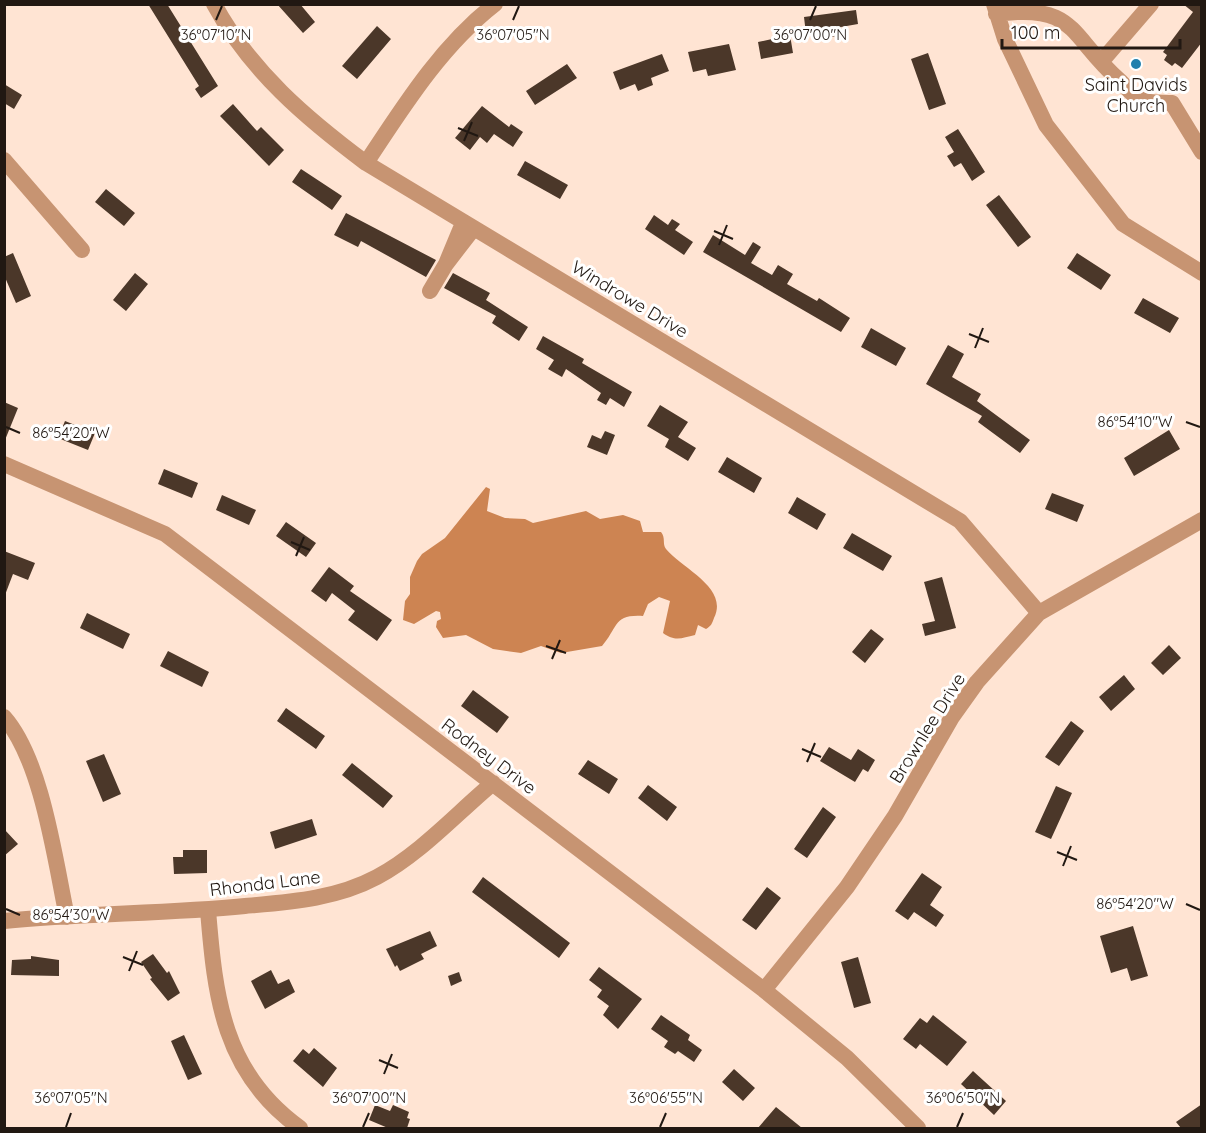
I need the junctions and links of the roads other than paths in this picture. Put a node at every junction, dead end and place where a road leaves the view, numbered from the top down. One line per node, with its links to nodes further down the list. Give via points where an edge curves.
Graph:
1 (214, 4): 8 (street, Windrowe Drive, via 262,73 309,121)
2 (495, 4): 8 (street, via 442,57 403,106)
3 (1151, 4): 5 (street)
4 (995, 9): 5 (street, via 1035,11 1057,17); 11 (street, via 1046,125 1122,224)
5 (1101, 62): 6 (street, via 1141,100 1172,104)
6 (1202, 152)
7 (4, 160): 10 (street)
8 (366, 163): 9 (street, Windrowe Drive)
9 (468, 226): 12 (street); 15 (street, Windrowe Drive, via 960,521)
10 (82, 250)
11 (1202, 273)
12 (430, 291)
13 (4, 464): 17 (street, Rodney Drive, via 165,534)
14 (1202, 520): 15 (street, Brownlee Drive)
15 (1040, 613): 21 (street, Brownlee Drive, via 977,682 848,887)
16 (4, 717): 19 (street, via 18,733 42,802)
17 (493, 783): 18 (street, Rhonda Lane, via 398,865 365,882 301,900); 21 (street, Rodney Drive)
18 (208, 910): 19 (street, Rhonda Lane); 22 (street, via 216,993 232,1047 256,1085)
19 (68, 916): 20 (street, Rhonda Lane)
20 (4, 921)
21 (764, 990): 23 (street, Rodney Drive, via 855,1065)
22 (300, 1128)
23 (918, 1128)

